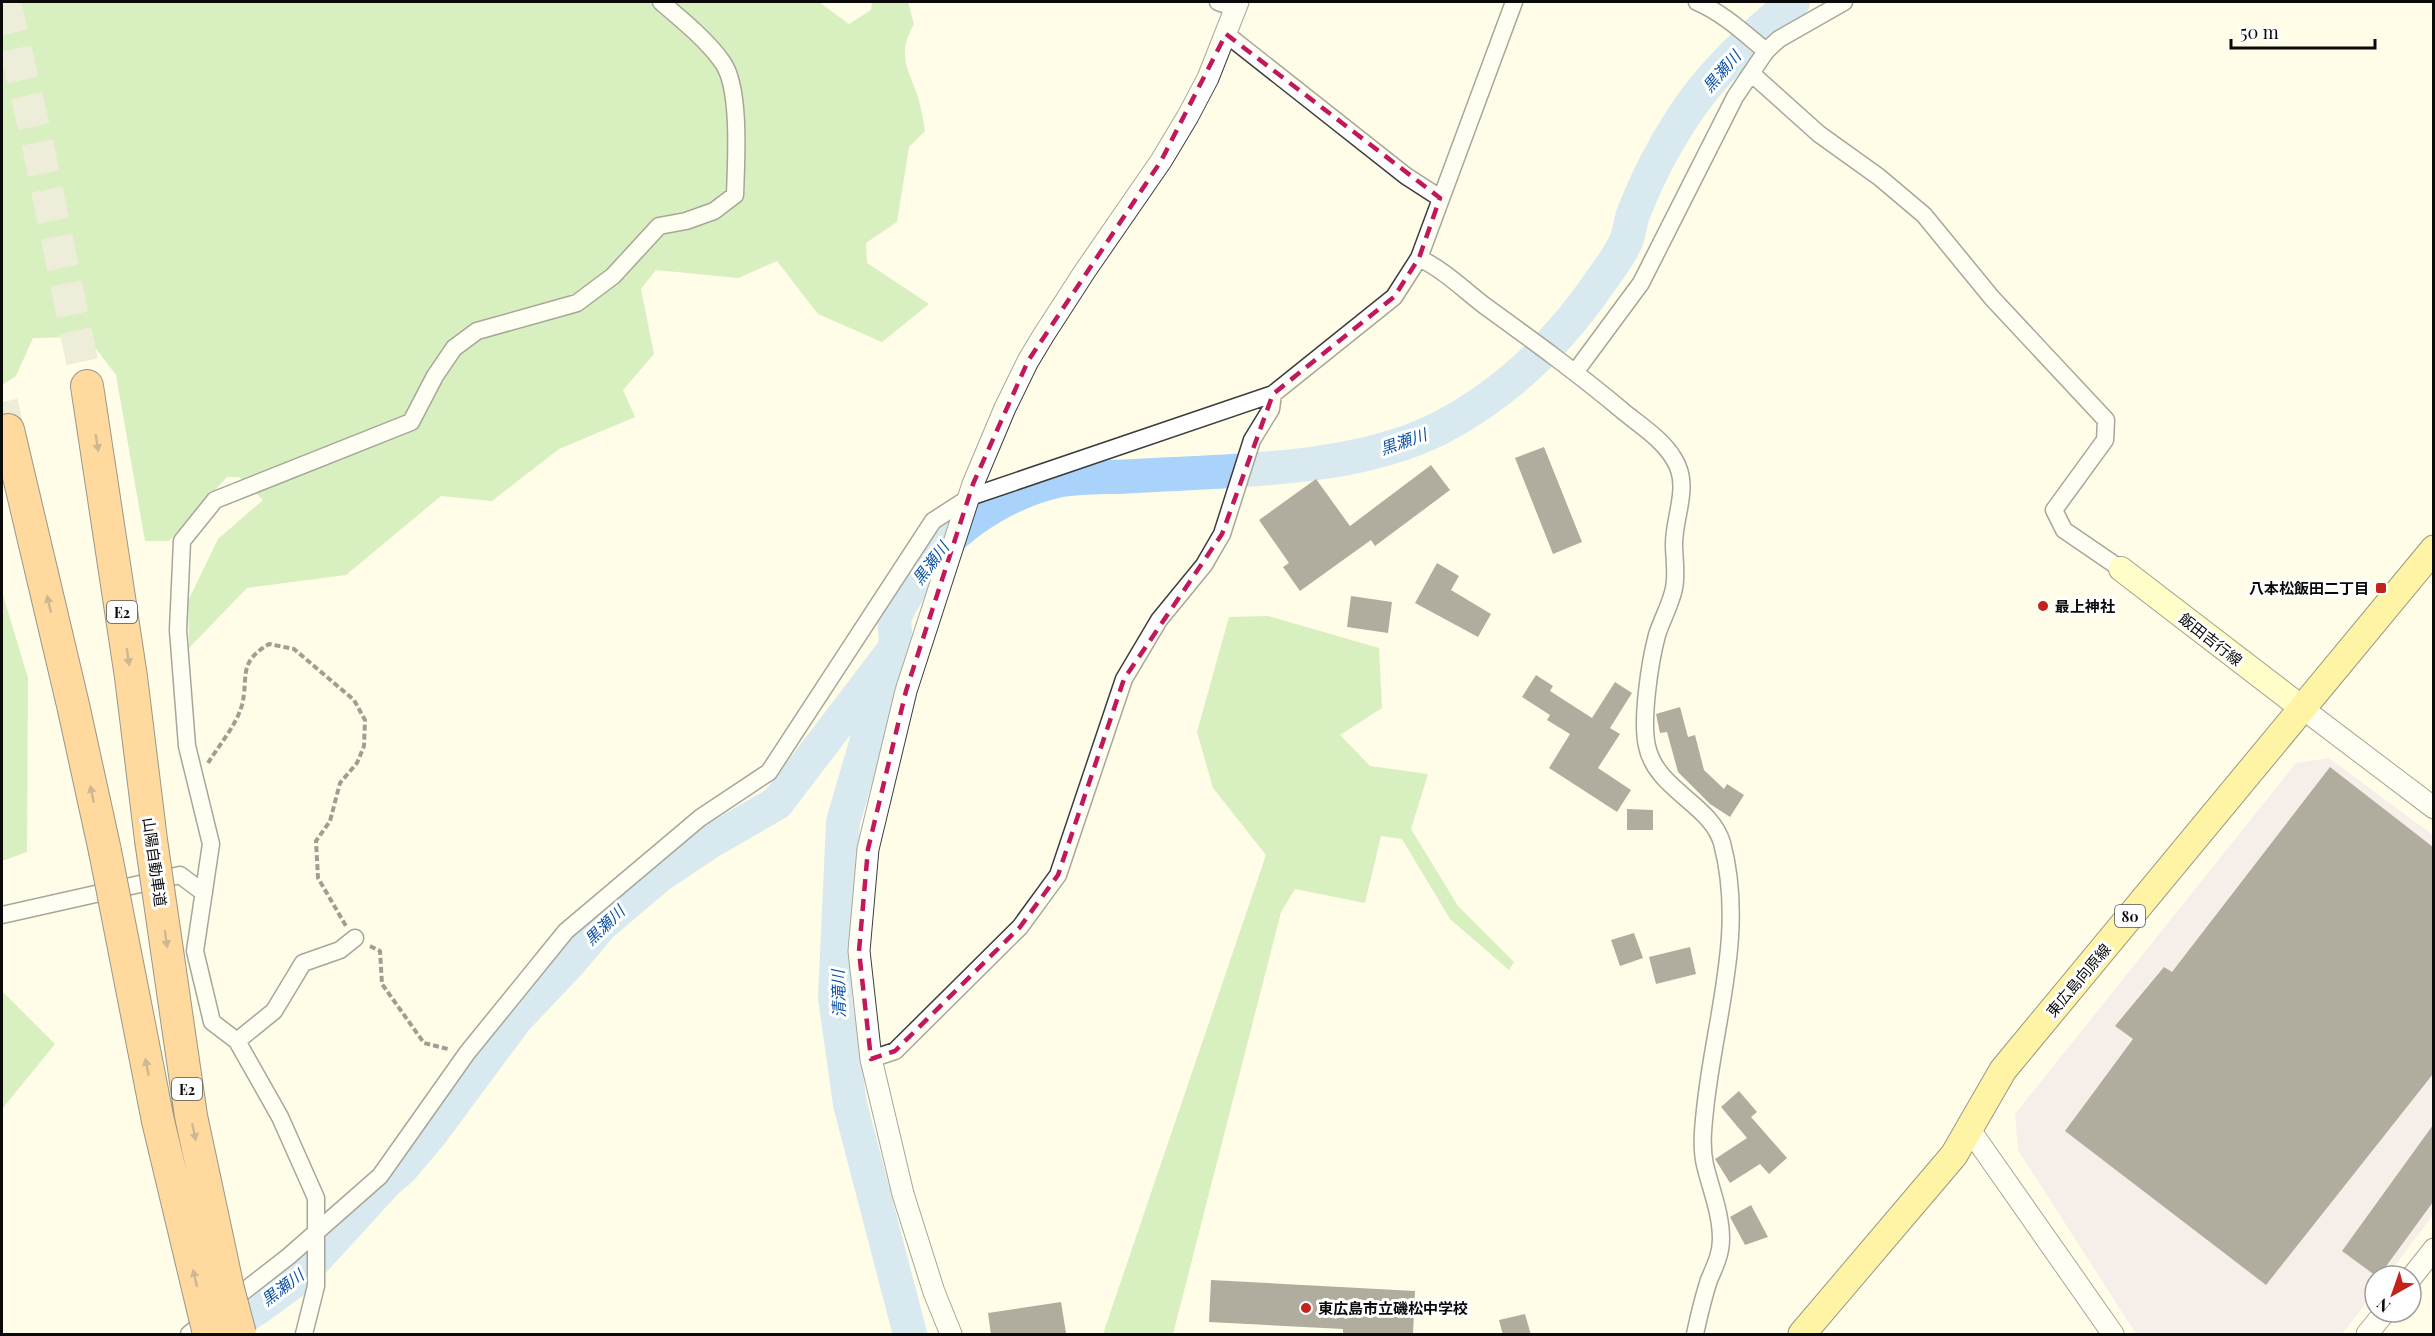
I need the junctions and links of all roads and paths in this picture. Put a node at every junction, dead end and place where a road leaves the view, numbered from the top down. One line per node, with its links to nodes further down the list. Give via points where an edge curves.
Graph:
1 (661, 2): 19 (street, via 723,63 731,79 737,145 735,195 714,211 659,226 613,276 577,303 477,332 454,348 411,422 215,500 182,541 178,630 188,746)
2 (1514, 2): 9 (street)
3 (1697, 2): 7 (street, via 1734,24)
4 (1844, 2): 7 (street, via 1779,39)
5 (1230, 4): 6 (street)
6 (1226, 34): 9 (street, via 1406,176); 15 (street, via 1198,97 1161,161 1084,271 1028,361)
7 (1766, 51): 8 (street)
8 (1751, 73): 11 (street, via 1735,97 1641,284); 17 (street, via 1819,134 1924,215 1992,298 2106,420 2105,440 2054,510 2064,530)
9 (1440, 198): 10 (street)
10 (1419, 258): 11 (street, via 1437,267); 13 (street, via 1394,297)
11 (1572, 368): 36 (street, via 1659,441 1675,460 1683,486 1674,540 1674,587 1657,637 1644,727 1654,765 1713,825 1721,839 1730,899 1731,948 1703,1144 1704,1163 1720,1222 1720,1256 1700,1309)
12 (87, 386): 33 (highway, 山陽自動車道 / E2, one-way to 33, bridge, via 191,1116)
13 (1273, 394): 15 (street); 26 (street, via 1271,409 1252,440 1222,534 1204,565 1159,620 1124,679 1058,875 1020,927 895,1051)
14 (8, 430): 32 (highway, E2, one-way to 14, bridge, via 158,1121 73,705)
15 (970, 498): 25 (street, via 933,521 769,772 700,818 566,931); 26 (street, via 906,691 868,849 859,951)
16 (2433, 549): 18 (main road, 東広島向原線 / 80)
17 (2121, 569): 18 (main road, 飯田吉行線)
18 (2302, 708): 20 (street); 27 (main road, 東広島向原線 / 80, via 2003,1070)
19 (197, 780): 21 (street, via 212,844); 23 (path, via 242,705 244,673 255,653 269,645 294,649 354,700 365,720 364,746 357,763 340,783 330,821 316,841 315,859 318,878)
20 (2433, 808)
21 (204, 893): 22 (street, via 180,876); 24 (street, via 195,951 212,1022)
22 (2, 915)
23 (355, 938): 24 (street, via 340,950 303,963 274,1011); 25 (path, via 380,951 382,984 424,1043)
24 (237, 1041): 28 (street, via 280,1117 316,1198)
25 (467, 1053): 28 (street, via 380,1176)
26 (872, 1059): 35 (street, via 903,1194)
27 (1970, 1130): 37 (main road, 東広島向原線 / 80, via 1954,1155); 38 (street)
28 (316, 1237): 31 (street); 34 (street, via 316,1286)
29 (2433, 1249): 30 (street)
30 (2422, 1264)
31 (189, 1335)
32 (209, 1335)
33 (240, 1335)
34 (304, 1335)
35 (951, 1335)
36 (1695, 1335)
37 (1803, 1335)
38 (2113, 1335)

